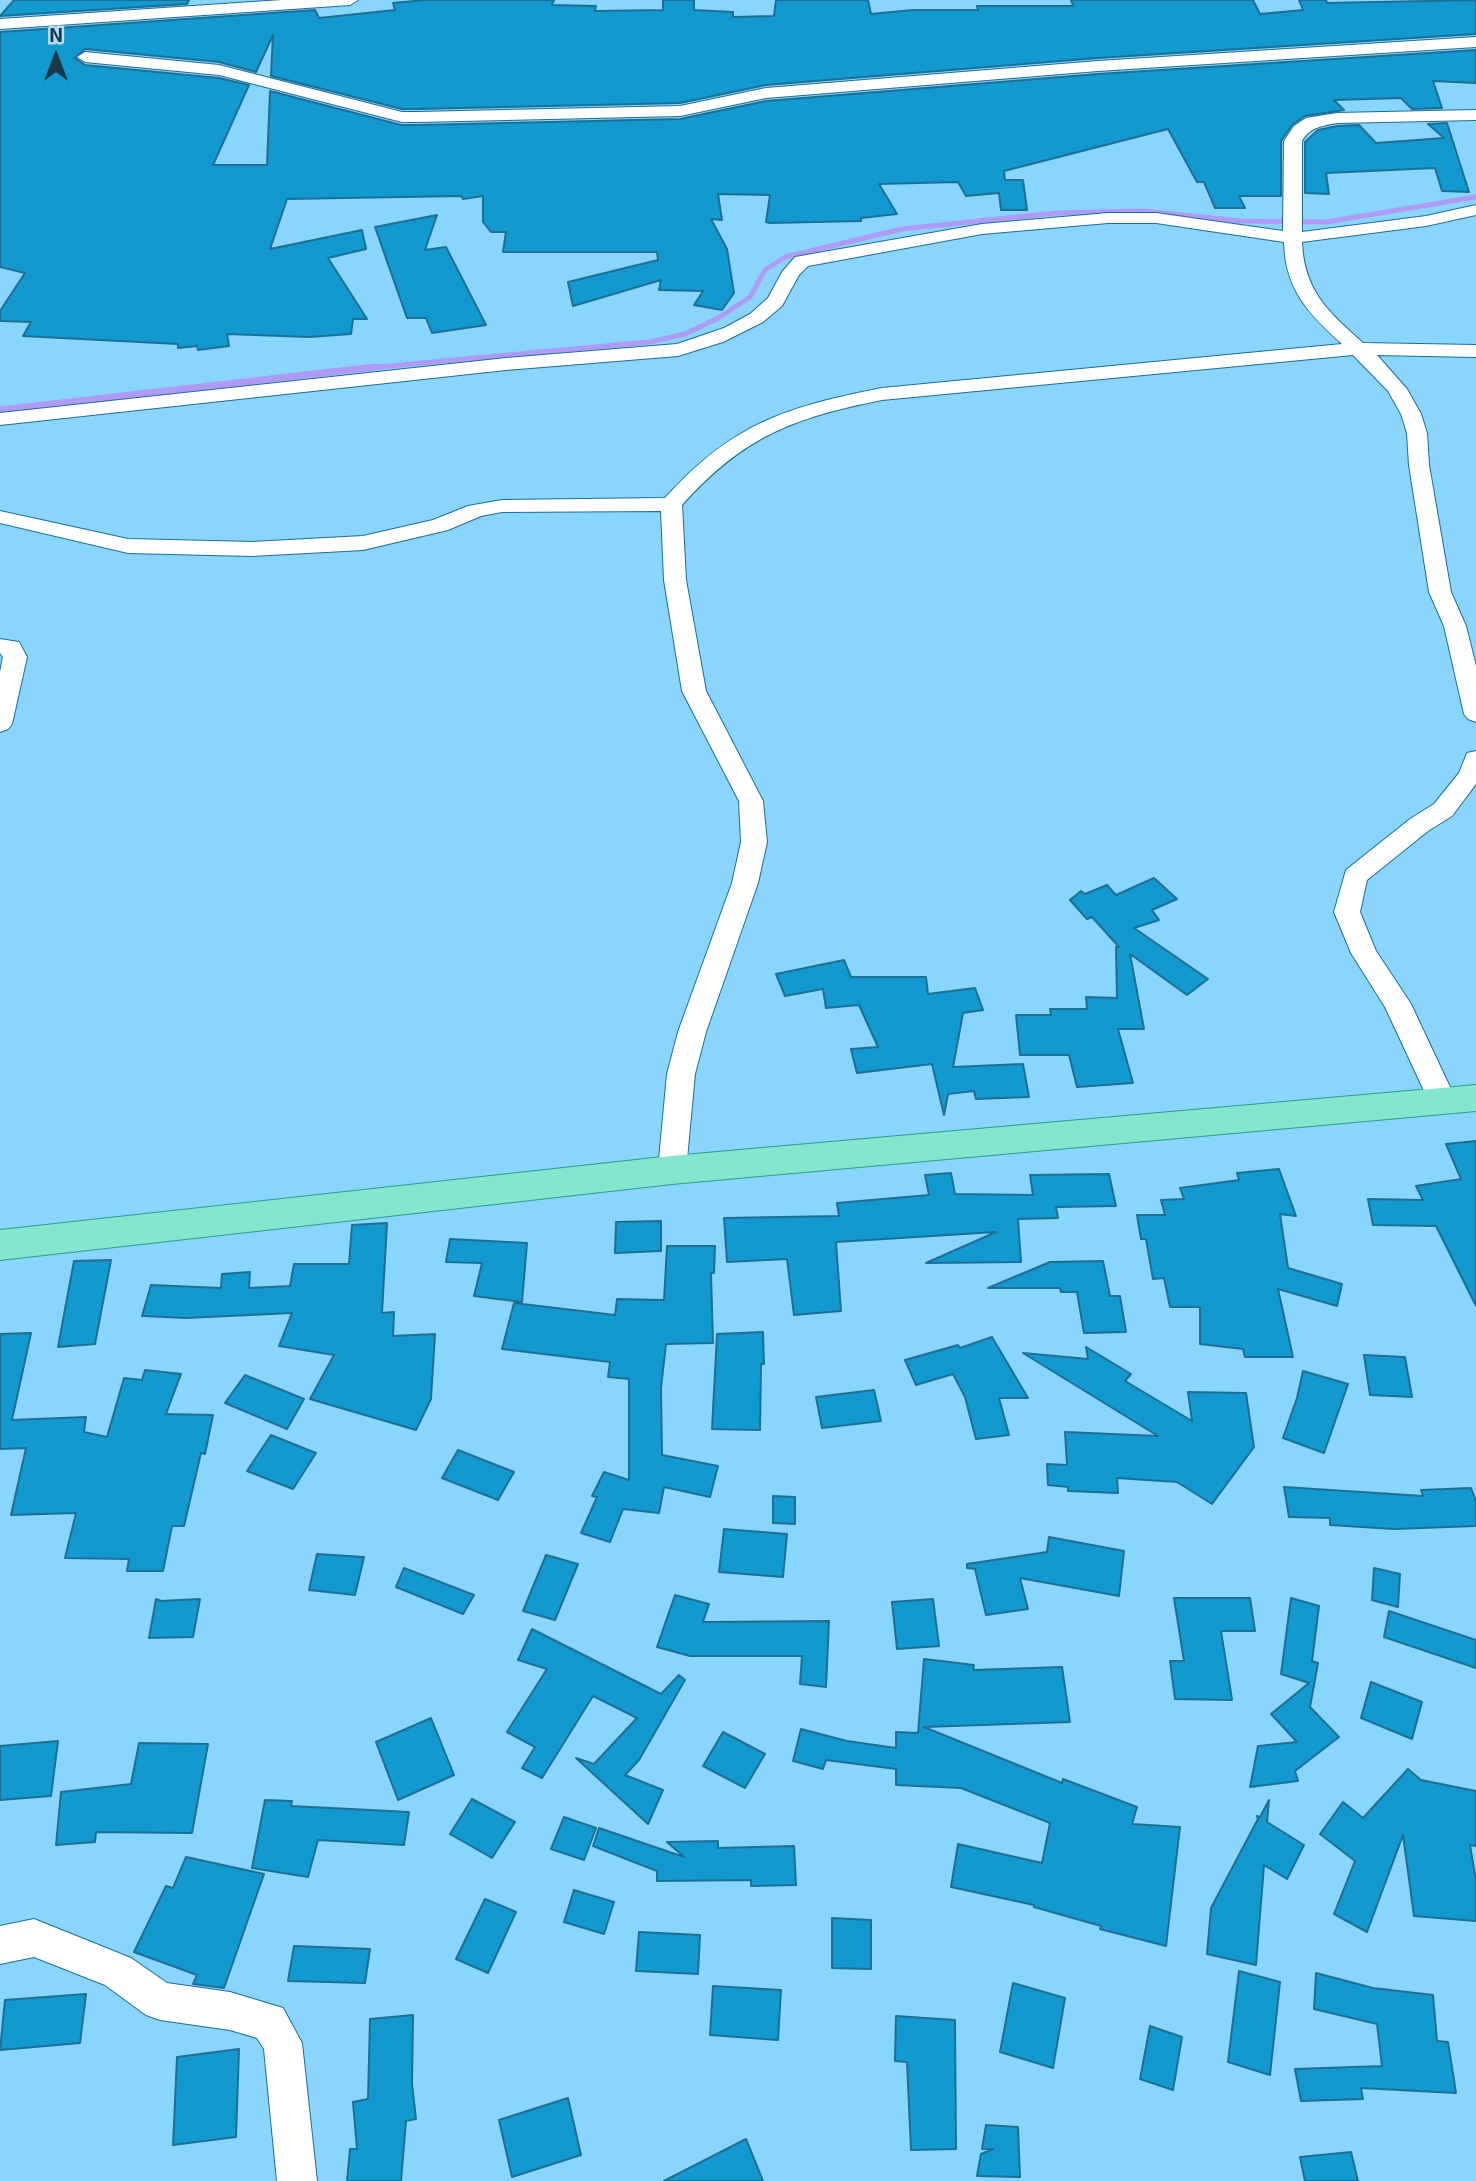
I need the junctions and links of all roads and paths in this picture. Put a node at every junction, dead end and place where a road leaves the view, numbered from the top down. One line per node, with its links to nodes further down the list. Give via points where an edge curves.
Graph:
1 (350, 0): 2 (street)
2 (0, 24)
3 (1476, 42): 4 (street, via 792,91 680,111 418,117 402,117 219,70)
4 (85, 57)
5 (1476, 115): 7 (street, via 1312,121 1293,141)
6 (1476, 210): 7 (street, via 1426,221)
7 (1293, 228): 8 (street, via 1302,290); 10 (street, via 1108,218 982,229 802,261 788,273 771,306 735,330 678,350 492,365)
8 (1356, 349): 9 (street); 11 (street, via 882,394 826,405 756,433 693,478); 14 (street, via 1391,382 1411,414 1440,592 1455,626)
9 (1476, 351)
10 (0, 419)
11 (671, 503): 12 (street, via 502,506 363,544 252,549 128,546); 18 (street, via 675,580 694,691 751,801 754,842 746,883 681,1074)
12 (0, 517)
13 (0, 646): 15 (street, via 11,647 15,657)
14 (1476, 713)
15 (0, 723)
16 (1476, 759): 17 (street, via 1443,810 1355,876 1346,912 1364,953)
17 (1460, 1100): 18 (main road)
18 (671, 1170): 19 (main road)
19 (0, 1245)
20 (0, 1945): 21 (street, via 34,1938 118,1971 160,2001 269,2022 283,2043)
21 (297, 2181)

